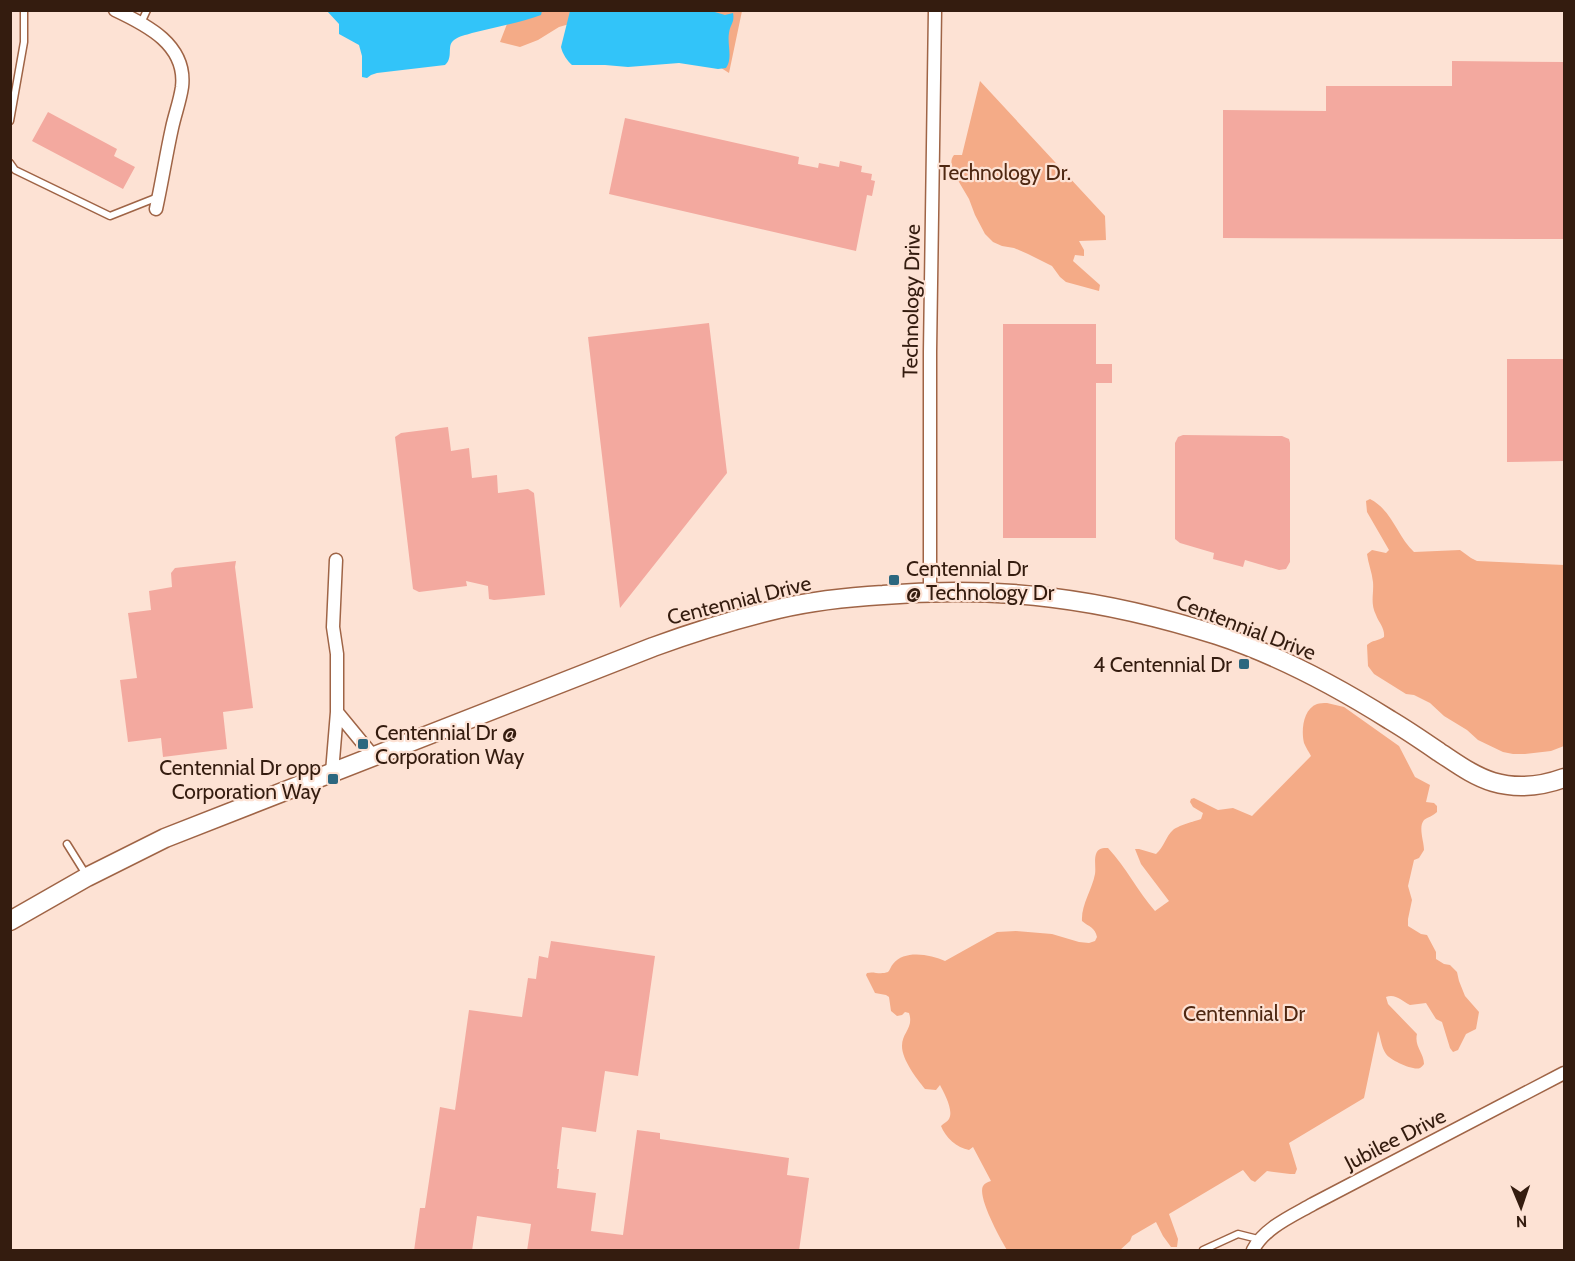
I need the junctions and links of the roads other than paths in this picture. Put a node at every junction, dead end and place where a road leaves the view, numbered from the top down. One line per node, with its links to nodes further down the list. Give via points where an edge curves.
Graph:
1 (24, 10): 6 (lane, via 24,42)
2 (115, 10): 5 (street)
3 (147, 10): 5 (lane)
4 (935, 10): 10 (street, Technology Drive)
5 (141, 23): 8 (street, via 164,39 180,63 182,75)
6 (10, 121)
7 (10, 163): 8 (lane, via 15,170 110,216)
8 (158, 203)
9 (336, 560): 11 (street, via 333,627)
10 (930, 592): 12 (street, Centennial Drive, via 821,602 722,624 653,646); 14 (street, Centennial Drive, via 1064,598 1161,618 1219,636 1310,674 1389,719 1472,774 1494,782 1530,786)
11 (337, 712): 12 (street); 13 (street)
12 (374, 756): 13 (street, Centennial Drive)
13 (332, 772): 16 (street, Centennial Drive, via 165,838)
14 (1564, 778)
15 (67, 844): 16 (lane)
16 (87, 877): 17 (street, Centennial Drive)
17 (10, 921)
18 (1564, 1073): 19 (street, Jubilee Drive, via 1313,1204 1285,1220)
19 (1255, 1245): 20 (lane, via 1238,1234)
20 (1203, 1251)

